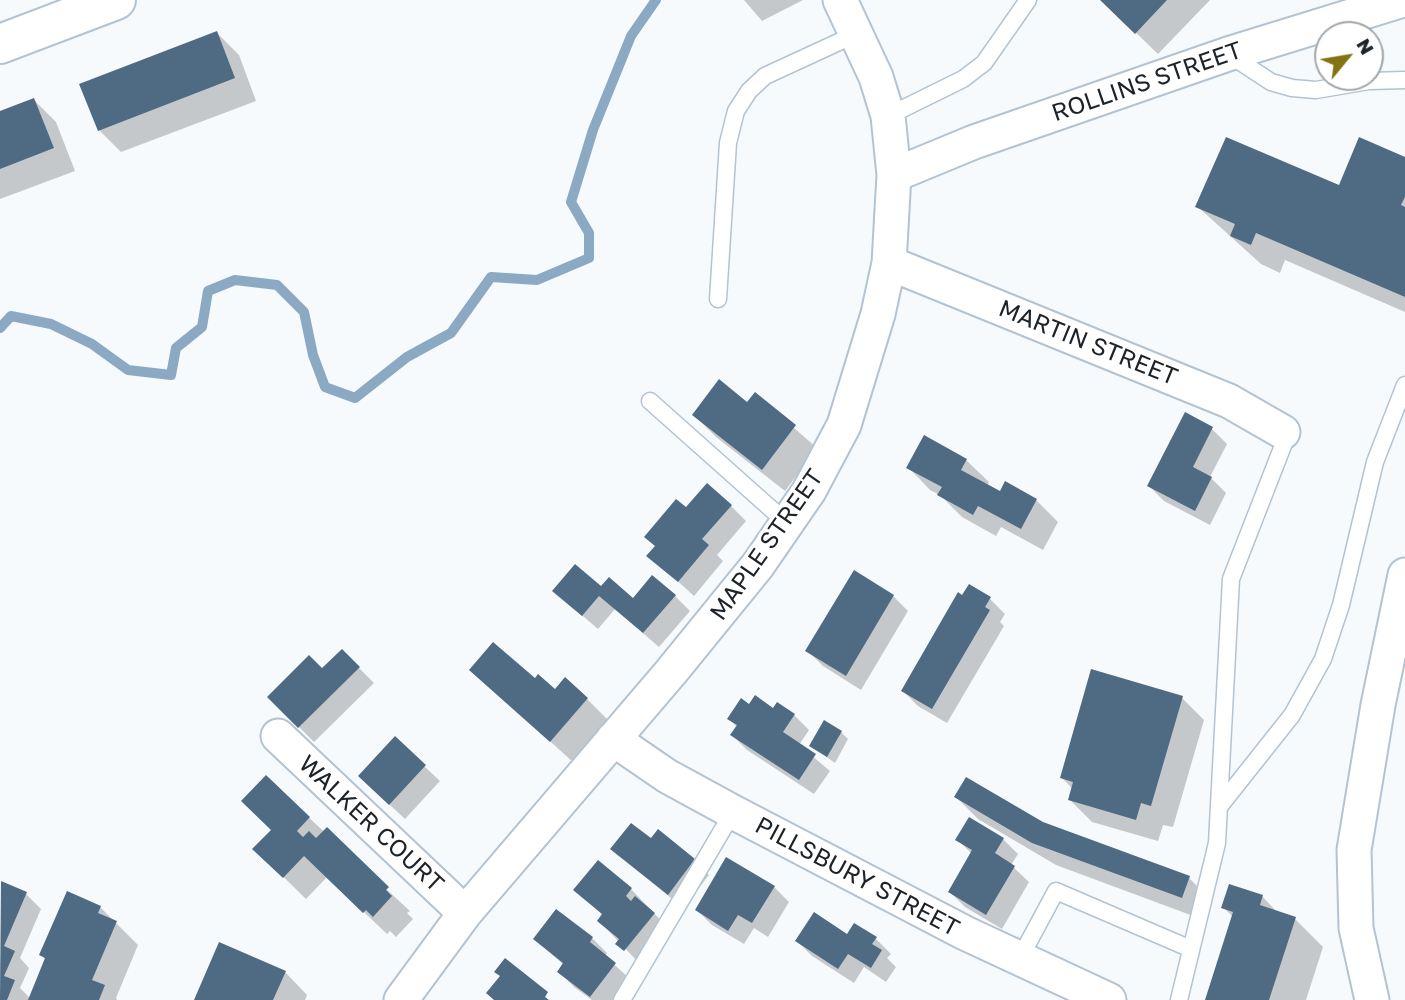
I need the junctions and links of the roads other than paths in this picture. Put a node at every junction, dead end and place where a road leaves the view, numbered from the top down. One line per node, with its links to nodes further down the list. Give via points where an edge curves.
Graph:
1 (116, 0): 6 (street)
2 (840, 0): 5 (street, MAPLE STREET)
3 (1028, 0): 9 (lane, via 984,64)
4 (1403, 0): 7 (street, ROLLINS STREET)
5 (856, 34): 9 (street, MAPLE STREET); 12 (lane, via 765,76 736,111 728,143)
6 (0, 44)
7 (1228, 54): 8 (lane, via 1271,82 1292,88 1316,90); 10 (street, ROLLINS STREET, via 974,142)
8 (1405, 80)
9 (888, 116): 10 (street, MAPLE STREET)
10 (894, 175): 11 (street, MAPLE STREET)
11 (889, 263): 15 (street, MARTIN STREET, via 1229,401); 16 (street, MAPLE STREET, via 844,425)
12 (718, 299)
13 (1405, 386): 20 (lane, via 1376,462 1341,605 1322,659 1292,715)
14 (650, 401): 16 (lane)
15 (1283, 432): 20 (lane, via 1284,443 1231,579)
16 (788, 523): 19 (street, MAPLE STREET, via 717,617)
17 (1405, 575): 29 (street, via 1354,850 1356,928)
18 (278, 736): 22 (street, WALKER COURT)
19 (613, 739): 21 (street, PILLSBURY STREET, via 667,776); 22 (street, MAPLE STREET)
20 (1219, 807): 23 (lane, via 1212,871)
21 (733, 812): 24 (street, PILLSBURY STREET); 26 (lane)
22 (465, 913): 25 (street, MAPLE STREET)
23 (1191, 949): 24 (lane, via 1056,891); 28 (lane)
24 (1020, 958): 27 (street, PILLSBURY STREET)
25 (401, 1000)
26 (622, 1000)
27 (1109, 1000)
28 (1180, 1000)
29 (1372, 1000)

